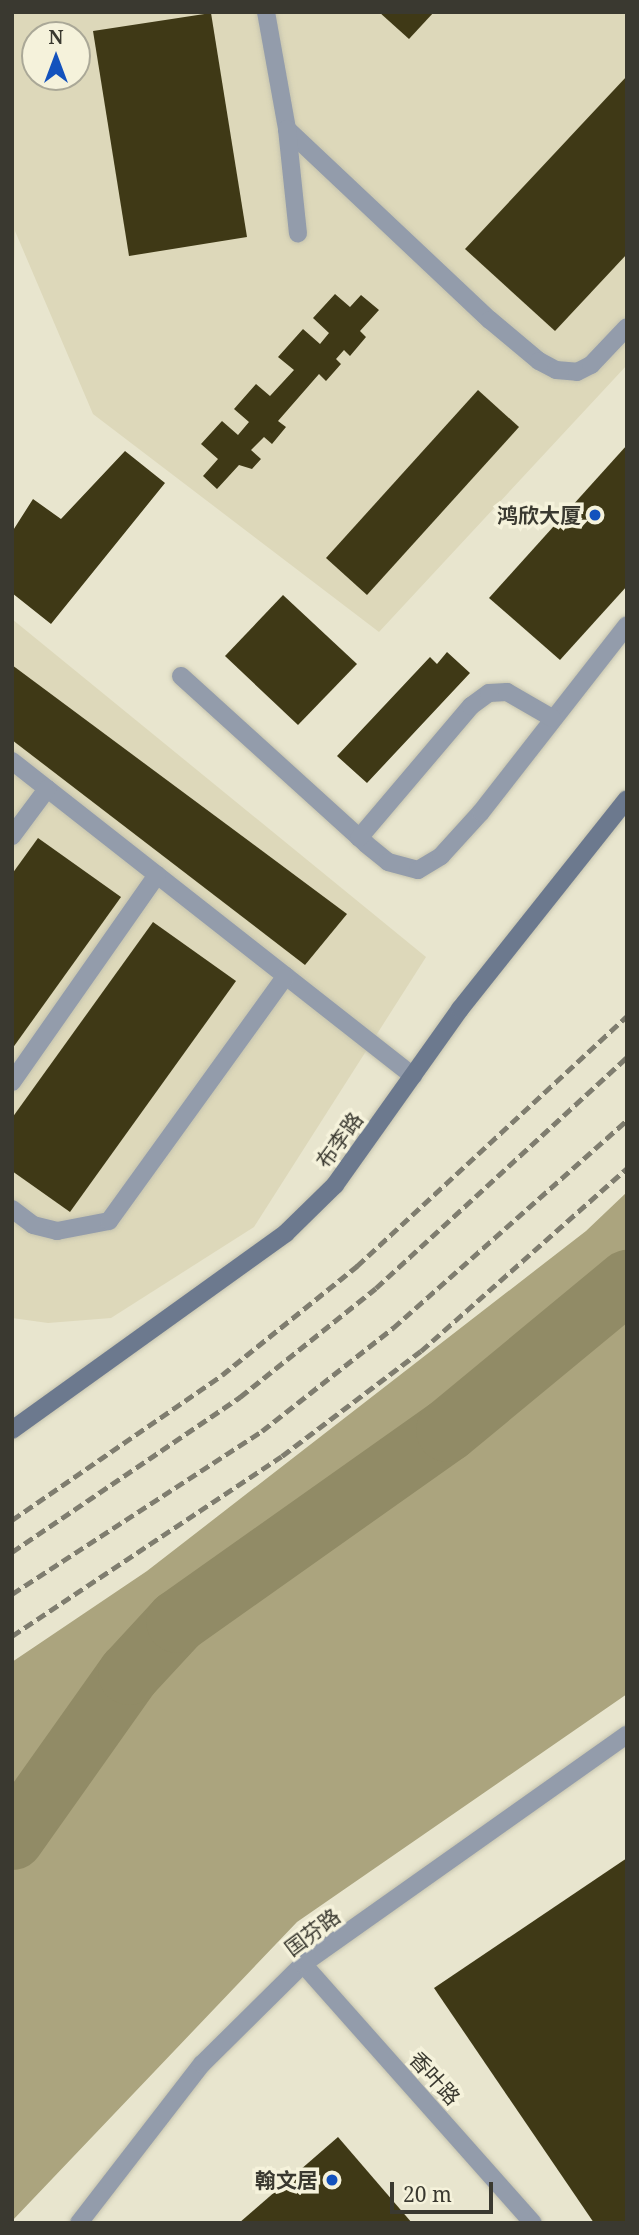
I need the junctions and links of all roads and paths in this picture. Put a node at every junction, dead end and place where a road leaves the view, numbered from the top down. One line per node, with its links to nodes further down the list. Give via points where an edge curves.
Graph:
1 (266, 12): 2 (street)
2 (287, 129): 3 (street); 4 (street, via 539,361 556,370 577,372 591,365)
3 (298, 233)
4 (627, 327)
5 (627, 625): 7 (street)
6 (181, 676): 12 (street)
7 (552, 718): 12 (street, via 506,692 489,693 471,706); 12 (street, via 481,812 430,865 405,869)
8 (12, 761): 9 (street)
9 (47, 789): 11 (street); 13 (street)
10 (627, 799): 15 (main road, 布李路, via 460,1009)
11 (12, 836)
12 (359, 838)
13 (158, 875): 14 (street); 16 (street)
14 (286, 976): 15 (street); 17 (street, via 109,1221 57,1231 33,1225)
15 (413, 1076): 18 (main road, 布李路, via 335,1185 286,1233)
16 (12, 1082)
17 (12, 1209)
18 (12, 1430)
19 (627, 1735): 20 (street, 国芬路)
20 (303, 1964): 21 (street, 国芬路, via 202,2064); 22 (street, 香叶路)
21 (79, 2223)
22 (533, 2223)

